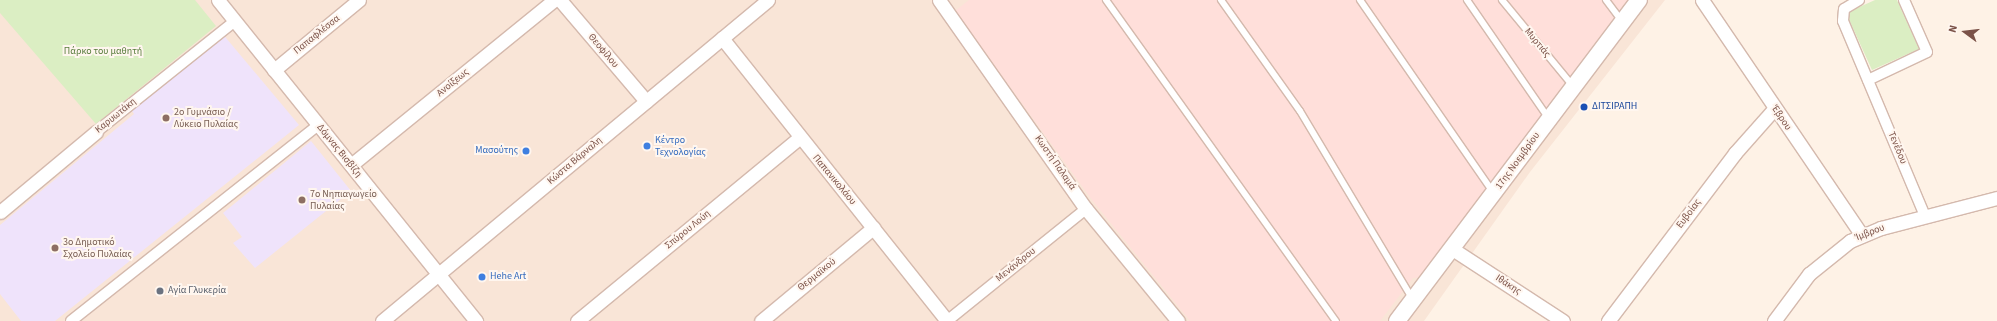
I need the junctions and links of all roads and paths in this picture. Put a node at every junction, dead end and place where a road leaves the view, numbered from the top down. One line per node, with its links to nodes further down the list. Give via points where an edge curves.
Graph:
1 (218, 0): 18 (street, Δόμνας Βισβίζη)
2 (359, 0): 20 (street, Παπαφλέσσα)
3 (554, 0): 29 (street, Ανοίξεως)
4 (560, 0): 23 (street, Θεοφίλου)
5 (768, 0): 19 (street, Κώστα Βάρναλη)
6 (939, 0): 32 (street, Κωστή Παλαμά)
7 (1106, 0): 47 (lane)
8 (1222, 0): 39 (lane, via 1300,110)
9 (1360, 0): 30 (lane)
10 (1467, 0): 25 (lane)
11 (1502, 0): 22 (lane, Μυρτιάς)
12 (1606, 0): 17 (lane)
13 (1638, 0): 17 (street, 17ης Νοεμβρίου)
14 (1702, 0): 24 (street, Έβρου)
15 (1859, 0): 21 (street, Τενέδου, via 1848,5 1842,16)
16 (1904, 0): 21 (street, via 1927,52)
17 (1622, 20): 22 (street, 17ης Νοεμβρίου)
18 (235, 21): 20 (street, Δόμνας Βισβίζη); 27 (street, Καρυωτάκη)
19 (722, 38): 23 (street, Κώστα Βάρναλη); 28 (street, Παπανικολάου)
20 (274, 70): 26 (street, Δόμνας Βισβίζη)
21 (1868, 80): 34 (street, Τενέδου)
22 (1573, 86): 25 (street, 17ης Νοεμβρίου)
23 (646, 101): 38 (street, Κώστα Βάρναλη)
24 (1774, 109): 36 (street, Έβρου); 50 (street, Ευβοίας, via 1735,153)
25 (1549, 119): 30 (street, 17ης Νοεμβρίου)
26 (318, 125): 29 (street, Δόμνας Βισβίζη); 41 (street)
27 (96, 132): 33 (street, Καρυωτάκη)
28 (799, 138): 35 (street, Παπανικολάου); 44 (street, Σπύρου Λούη)
29 (351, 165): 38 (street, Δόμνας Βισβίζη)
30 (1494, 193): 37 (street, 17ης Νοεμβρίου)
31 (1997, 198): 34 (street, Ίμβρου)
32 (1086, 209): 40 (street, Μενάνδρου); 46 (street, Κωστή Παλαμά)
33 (0, 212)
34 (1926, 216): 36 (street, Ίμβρου)
35 (873, 228): 40 (street, Παπανικολάου); 45 (street, Θερμαϊκού)
36 (1862, 235): 51 (street, Ίμβρου, via 1818,265)
37 (1454, 250): 39 (street, 17ης Νοεμβρίου); 49 (street, Ιθάκης)
38 (438, 275): 42 (street, Κώστα Βάρναλη); 43 (street, Δόμνας Βισβίζη)
39 (1414, 301): 48 (street, 17ης Νοεμβρίου)
40 (945, 320)
41 (71, 321)
42 (382, 321)
43 (476, 321)
44 (577, 321)
45 (761, 321)
46 (1178, 321)
47 (1336, 321)
48 (1397, 321)
49 (1563, 321)
50 (1608, 321)
51 (1774, 321)

